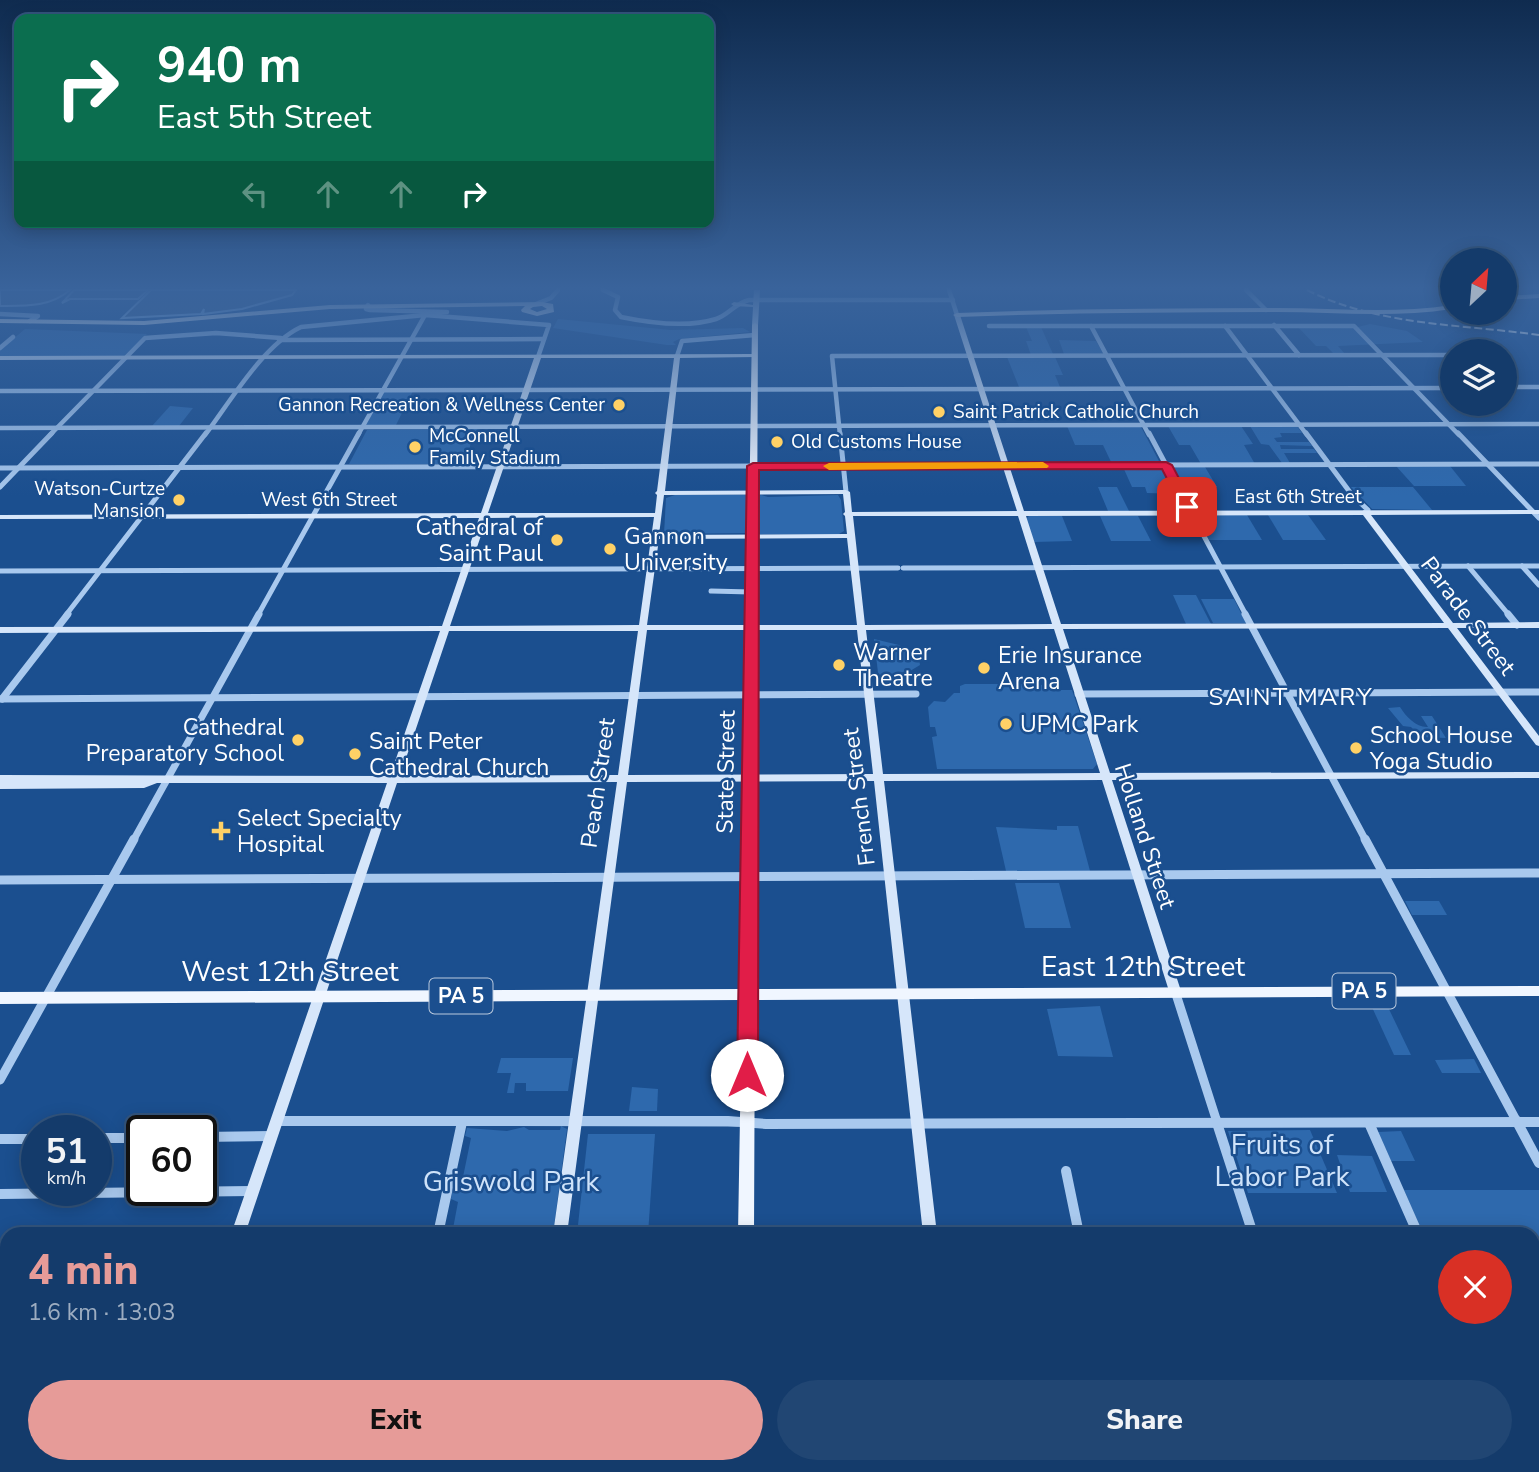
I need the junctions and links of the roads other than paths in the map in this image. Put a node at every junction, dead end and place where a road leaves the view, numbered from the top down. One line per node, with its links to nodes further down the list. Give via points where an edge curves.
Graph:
1 (126, 358): 25 (street)
2 (264, 358): 26 (street)
3 (401, 358): 21 (street)
4 (537, 359): 22 (street)
5 (677, 359): 23 (street, Peach Street)
6 (754, 359): 18 (main road, State Street)
7 (832, 359): 19 (street, French Street)
8 (970, 359): 20 (street, Holland Street)
9 (1109, 359): 14 (street)
10 (1250, 359): 15 (street, Parade Street)
11 (1385, 359): 16 (street)
12 (1517, 387): 13 (street)
13 (1539, 387)
14 (1124, 388): 15 (street); 20 (street); 32 (street)
15 (1271, 388): 16 (street); 27 (street, Parade Street)
16 (1413, 388): 17 (street); 28 (street)
17 (1440, 388)
18 (754, 389): 19 (street); 23 (street); 35 (main road, State Street)
19 (836, 389): 20 (street); 30 (street, French Street)
20 (980, 389): 31 (street, Holland Street)
21 (383, 390): 22 (street); 26 (street); 37 (street)
22 (527, 390): 23 (street); 33 (street)
23 (672, 390): 34 (street, Peach Street)
24 (0, 391): 25 (street)
25 (93, 391): 26 (street); 39 (street)
26 (238, 391): 36 (street)
27 (1299, 424): 28 (street); 32 (street); 43 (street, Parade Street)
28 (1448, 424): 29 (street); 40 (street)
29 (1539, 424)
30 (840, 425): 31 (street); 35 (street); 45 (street, French Street)
31 (992, 425): 32 (street); 46 (street, Holland Street)
32 (1143, 425): 42 (street)
33 (514, 426): 34 (street); 37 (street); 48 (street)
34 (667, 426): 35 (street); 49 (street, Peach Street)
35 (753, 426): 44 (main road, State Street)
36 (210, 427): 37 (street); 39 (street); 52 (street)
37 (362, 427): 47 (street)
38 (0, 428): 39 (street)
39 (57, 428): 51 (street)
40 (1487, 464): 41 (street); 43 (street); 61 (street)
41 (1539, 464)
42 (1166, 465): 43 (street); 46 (street); 58 (street)
43 (1330, 465): 57 (street, Parade Street)
44 (753, 466): 45 (street); 49 (street); 54 (main road, State Street)
45 (844, 466): 46 (street); 55 (street, French Street)
46 (1005, 466): 60 (street, Holland Street)
47 (340, 467): 48 (street); 52 (street); 64 (street)
48 (501, 467): 49 (street); 62 (street)
49 (662, 467): 56 (street, Peach Street)
50 (0, 468): 51 (street)
51 (18, 468): 52 (street); 53 (street)
52 (179, 468): 66 (street)
53 (0, 486)
54 (753, 492): 55 (street); 56 (street); 69 (main road, State Street)
55 (846, 492): 59 (street, French Street)
56 (659, 494): 63 (street, Peach Street)
57 (1365, 512): 58 (street, East 6th Street); 61 (street, East 6th Street); 70 (street, Parade Street)
58 (1191, 513): 60 (street, East 6th Street); 75 (street)
59 (847, 514): 60 (street, East 6th Street); 67 (street, French Street)
60 (1021, 514): 74 (street, Holland Street)
61 (1537, 514)
62 (485, 515): 63 (street, West 6th Street); 64 (street, West 6th Street); 79 (street)
63 (658, 515): 68 (street, Peach Street)
64 (313, 516): 66 (street, West 6th Street); 82 (street)
65 (0, 517): 66 (street, West 6th Street)
66 (141, 517): 81 (street)
67 (850, 536): 69 (street); 77 (street, French Street)
68 (655, 537): 69 (street); 78 (street, Peach Street)
69 (753, 537): 76 (main road, State Street)
70 (1406, 566): 71 (street); 75 (street); 86 (street, Parade Street)
71 (1468, 566): 72 (street); 87 (street)
72 (1522, 566): 73 (street); 83 (street)
73 (1539, 566)
74 (1038, 567): 75 (street); 77 (street); 89 (street, Holland Street)
75 (1220, 567): 90 (street)
76 (751, 568): 77 (street); 78 (street); 85 (main road, State Street)
77 (856, 568): 91 (street, French Street)
78 (650, 569): 79 (street); 92 (street, Peach Street)
79 (466, 570): 82 (street); 94 (street)
80 (0, 571): 81 (street)
81 (100, 571): 82 (street); 96 (street)
82 (283, 571): 97 (street)
83 (1539, 585)
84 (711, 591): 85 (street)
85 (751, 592): 93 (main road, State Street)
86 (1450, 625): 87 (street); 90 (street); 98 (street, Parade Street)
87 (1517, 625): 88 (street)
88 (1539, 625)
89 (1056, 626): 90 (street); 91 (street); 103 (street, Holland Street)
90 (1251, 626): 100 (street)
91 (863, 627): 93 (street); 101 (street, French Street)
92 (641, 628): 93 (street); 94 (street); 105 (street, Peach Street)
93 (751, 628): 104 (main road, State Street)
94 (446, 629): 97 (street); 106 (street)
95 (0, 630): 96 (street)
96 (54, 631): 97 (street); 108 (street)
97 (249, 631): 107 (street)
98 (1501, 692): 99 (street); 100 (street); 109 (street, Parade Street)
99 (1539, 692)
100 (1287, 693): 103 (street); 111 (street)
101 (869, 694): 102 (street); 104 (street); 116 (street, French Street)
102 (916, 694)
103 (1078, 694): 112 (street, Holland Street)
104 (752, 695): 105 (street); 115 (main road, State Street)
105 (632, 696): 106 (street); 114 (street, Peach Street)
106 (422, 697): 107 (street); 118 (street)
107 (211, 698): 108 (street); 117 (street)
108 (1, 700)
109 (1539, 743)
110 (1539, 775): 111 (street)
111 (1332, 776): 112 (street); 121 (street)
112 (1106, 777): 116 (street); 123 (street, Holland Street)
113 (0, 778): 119 (street)
114 (622, 778): 115 (street); 118 (street); 127 (street, Peach Street)
115 (751, 778): 116 (street); 124 (main road, State Street)
116 (879, 778): 125 (street, French Street)
117 (167, 780): 118 (street); 119 (street, via 144,784); 129 (street)
118 (394, 780): 126 (street)
119 (54, 781): 120 (street)
120 (0, 785)
121 (1384, 873): 122 (street); 123 (street); 131 (street)
122 (1539, 873)
123 (1137, 874): 125 (street); 130 (street, Holland Street)
124 (749, 876): 125 (street); 127 (street); 134 (main road, State Street)
125 (891, 876): 133 (street, French Street)
126 (360, 877): 127 (street); 129 (street); 136 (street)
127 (608, 877): 135 (street, Peach Street)
128 (0, 880): 129 (street)
129 (111, 880): 138 (street)
130 (1175, 991): 131 (main road, East 12th Street / PA 5); 133 (main road, East 12th Street / PA 5); 146 (street, Holland Street)
131 (1447, 991): 132 (main road, East 12th Street / PA 5); 143 (street)
132 (1539, 991)
133 (904, 992): 134 (main road, East 12th Street / PA 5); 148 (street, French Street)
134 (748, 994): 135 (main road, West 12th Street / PA 5); 145 (main road, State Street)
135 (591, 995): 136 (main road, West 12th Street / PA 5); 142 (street, Peach Street)
136 (319, 997): 138 (main road, West 12th Street / PA 5); 140 (street)
137 (0, 998): 138 (main road, West 12th Street / PA 5)
138 (46, 998): 139 (street)
139 (0, 1080)
140 (276, 1121): 141 (street); 149 (street)
141 (462, 1122): 142 (street); 158 (street)
142 (575, 1122): 145 (street); 159 (street, Peach Street)
143 (1518, 1122): 144 (street); 147 (street); 153 (street)
144 (1539, 1122)
145 (747, 1123): 148 (street); 160 (main road, State Street)
146 (1217, 1123): 147 (street); 148 (street); 163 (street, Holland Street)
147 (1369, 1123): 164 (street)
148 (918, 1124): 161 (street, French Street)
149 (271, 1136): 150 (street); 155 (street)
150 (217, 1137)
151 (0, 1139): 152 (street)
152 (21, 1139)
153 (1539, 1163)
154 (1066, 1171): 162 (street)
155 (252, 1191): 156 (street); 157 (street)
156 (0, 1194)
157 (240, 1227)
158 (440, 1227)
159 (561, 1227)
160 (746, 1227)
161 (929, 1227)
162 (1078, 1227)
163 (1251, 1227)
164 (1415, 1227)

